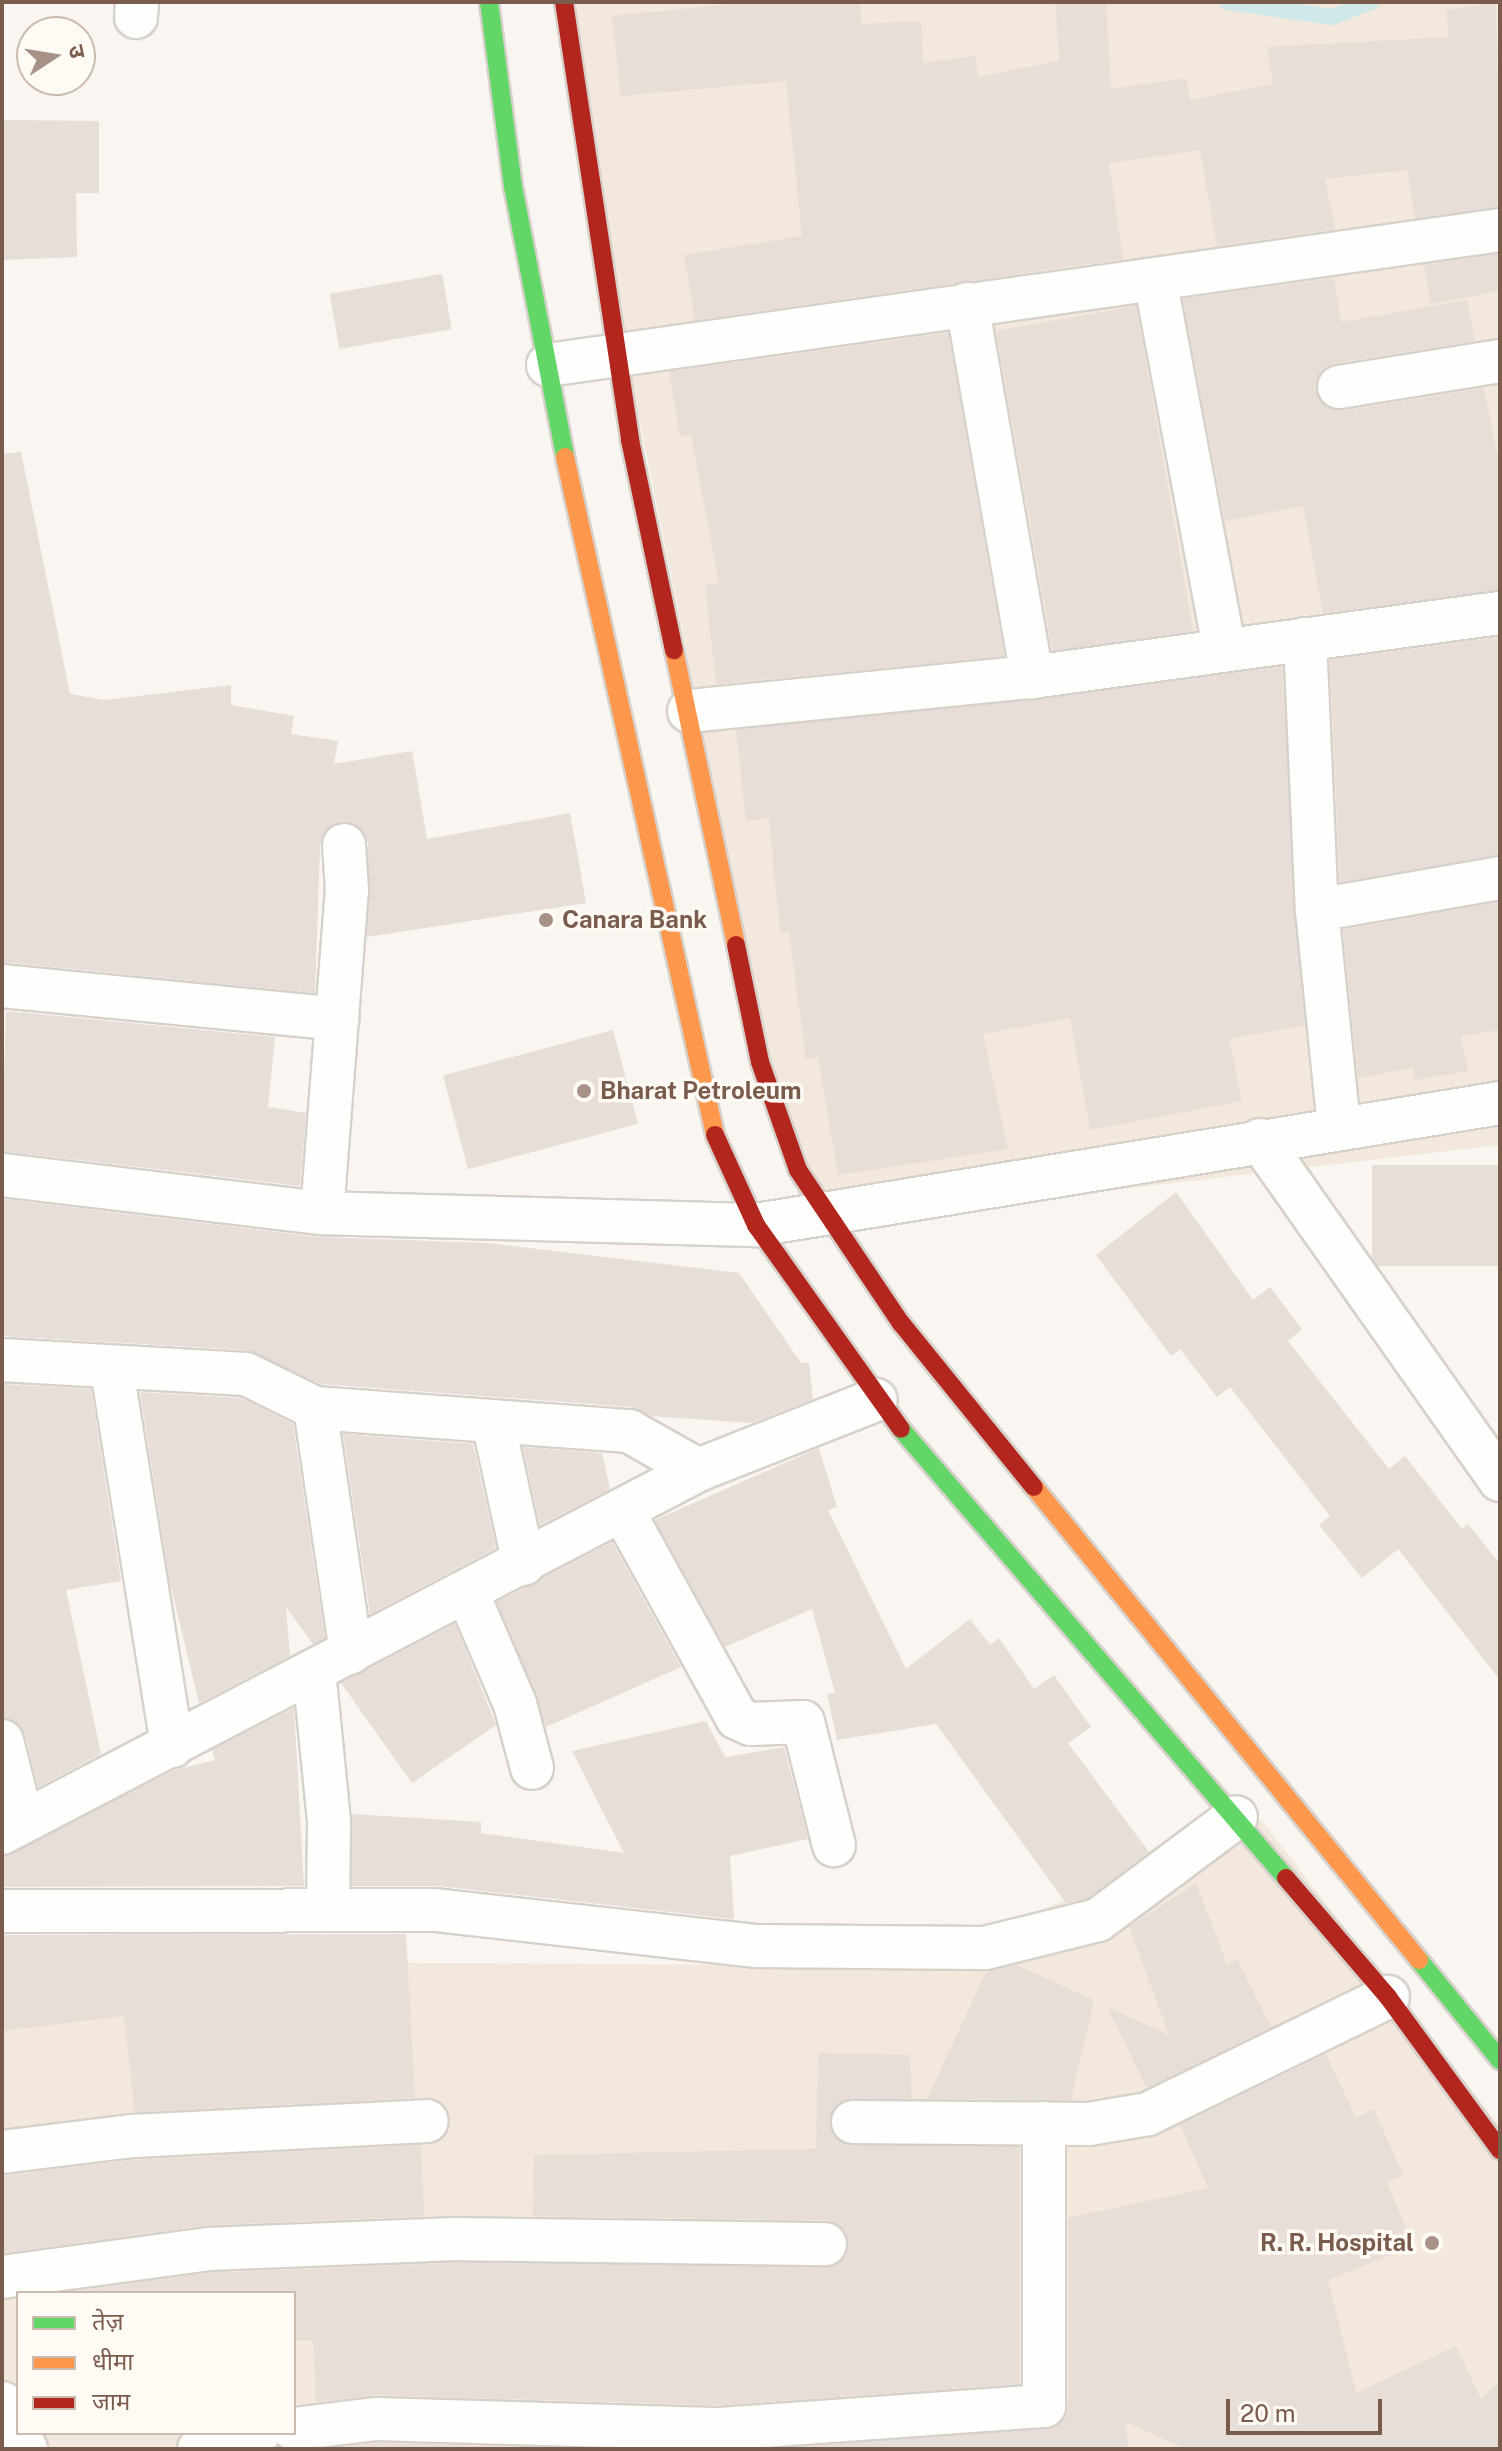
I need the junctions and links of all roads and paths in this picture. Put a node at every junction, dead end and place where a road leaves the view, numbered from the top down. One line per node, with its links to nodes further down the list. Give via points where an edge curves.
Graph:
1 (489, 2): 8 (main road)
2 (564, 2): 6 (main road)
3 (1500, 230): 4 (street)
4 (1156, 284): 5 (street); 12 (street)
5 (967, 304): 6 (street); 13 (street)
6 (619, 354): 8 (street); 14 (main road, via 630,440)
7 (1500, 361): 9 (street)
8 (548, 365): 26 (main road, via 691,1048 719,1151)
9 (1339, 387)
10 (1500, 613): 11 (street)
11 (1305, 639): 12 (street); 17 (street)
12 (1224, 648): 13 (street)
13 (1032, 677): 14 (street)
14 (689, 711): 24 (main road, via 760,1062 798,1170)
15 (344, 845): 19 (street)
16 (1500, 878): 17 (street)
17 (1317, 910): 21 (street)
18 (2, 986): 19 (street)
19 (337, 1019): 25 (street)
20 (1500, 1103): 21 (street)
21 (1339, 1126): 22 (street)
22 (1260, 1140): 24 (street); 32 (street)
23 (2, 1175): 25 (street)
24 (826, 1211): 26 (street); 48 (main road, via 901,1323)
25 (322, 1213): 26 (street)
26 (756, 1225): 29 (main road)
27 (2, 1360): 28 (street)
28 (112, 1370): 30 (street, via 246,1374); 40 (street)
29 (876, 1400): 33 (street); 42 (main road)
30 (315, 1408): 31 (street); 37 (street)
31 (493, 1421): 33 (street, via 629,1431); 35 (street)
32 (1495, 1467)
33 (698, 1470): 34 (street)
34 (624, 1513): 35 (street); 44 (street, via 737,1718 751,1724 803,1722)
35 (524, 1564): 36 (street)
36 (467, 1592): 37 (street); 41 (street, via 515,1704)
37 (351, 1652): 38 (street)
38 (314, 1671): 40 (street); 45 (street, via 329,1821)
39 (2, 1741): 43 (street)
40 (172, 1746): 43 (street)
41 (532, 1768)
42 (1236, 1817): 45 (street, via 1098,1920 985,1948 757,1946 435,1910); 47 (main road)
43 (12, 1826)
44 (834, 1845)
45 (328, 1910): 46 (street)
46 (2, 1911)
47 (1388, 1997): 51 (street, via 1175,2105 1119,2121); 52 (main road)
48 (1500, 2060)
49 (427, 2121): 53 (street, via 133,2136)
50 (853, 2122): 51 (street)
51 (1044, 2123): 57 (street, via 1044,2406 721,2429 376,2419)
52 (1500, 2150)
53 (2, 2152)
54 (825, 2244): 55 (street, via 409,2241 208,2249)
55 (2, 2277)
56 (2, 2403): 58 (street)
57 (296, 2429)
58 (16, 2430)
59 (252, 2435): 60 (street)
60 (199, 2449)

